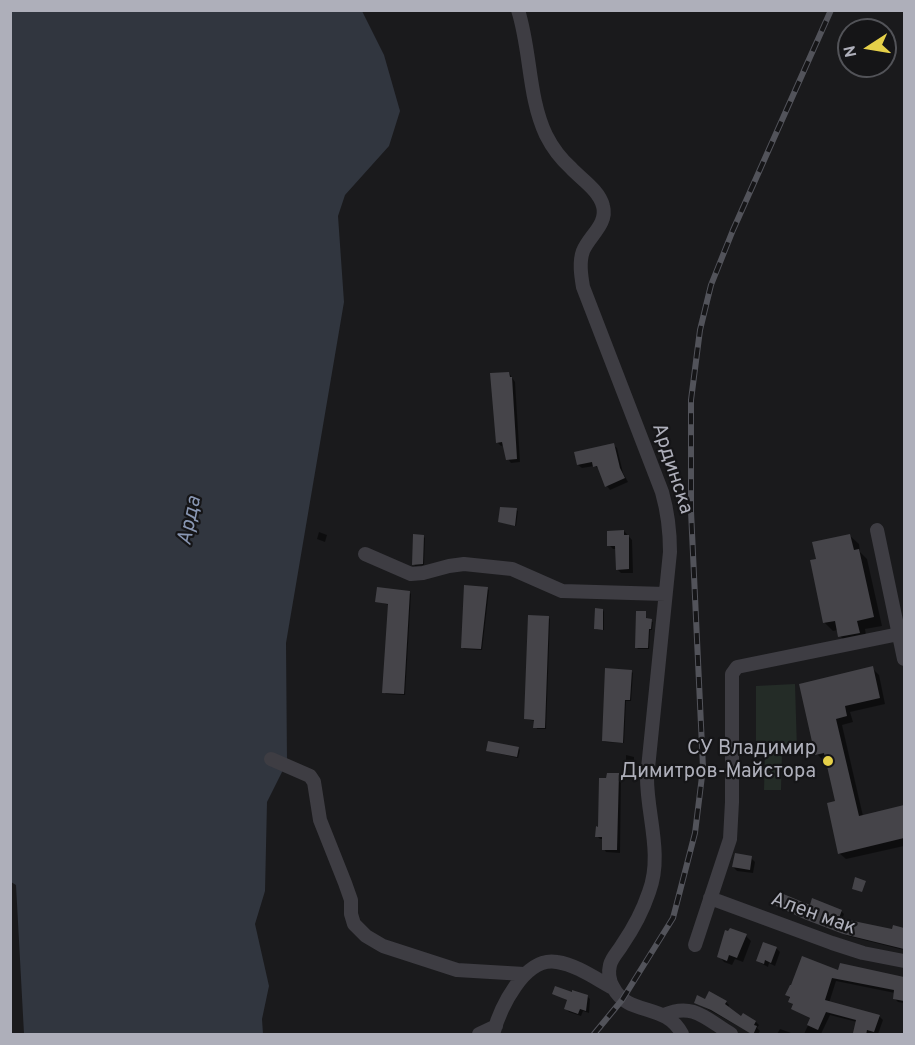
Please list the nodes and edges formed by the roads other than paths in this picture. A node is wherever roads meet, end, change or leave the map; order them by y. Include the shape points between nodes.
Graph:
1 (518, 10) edge
2 (877, 530) dead end
3 (365, 554) dead end
4 (665, 594) junction
5 (899, 634) junction
6 (904, 659) edge
7 (271, 759) dead end
8 (710, 898) junction
9 (695, 945) dead end
10 (904, 961) edge
11 (524, 974) junction
12 (613, 988) junction
13 (664, 1015) junction
14 (495, 1030) edge
15 (479, 1035) edge
16 (682, 1035) edge
17 (731, 1035) edge

1 - 4 street, Ардинска via 541,124 555,149 603,206 601,223 581,260 582,287 665,501 670,530
2 - 5 street
3 - 4 street via 411,574 464,564 512,569 562,591
4 - 12 street, Ардинска via 646,778 655,862 647,898 610,967
5 - 6 street
5 - 8 street via 737,667 732,674 730,839
7 - 11 street via 310,776 314,782 320,820 351,900 354,924 366,936 383,946 457,970
8 - 9 street
8 - 10 street, Ален мак via 863,954
11 - 12 street via 555,961
11 - 14 street
12 - 13 street via 622,1000
13 - 16 street
13 - 17 street via 691,1010
14 - 15 street

